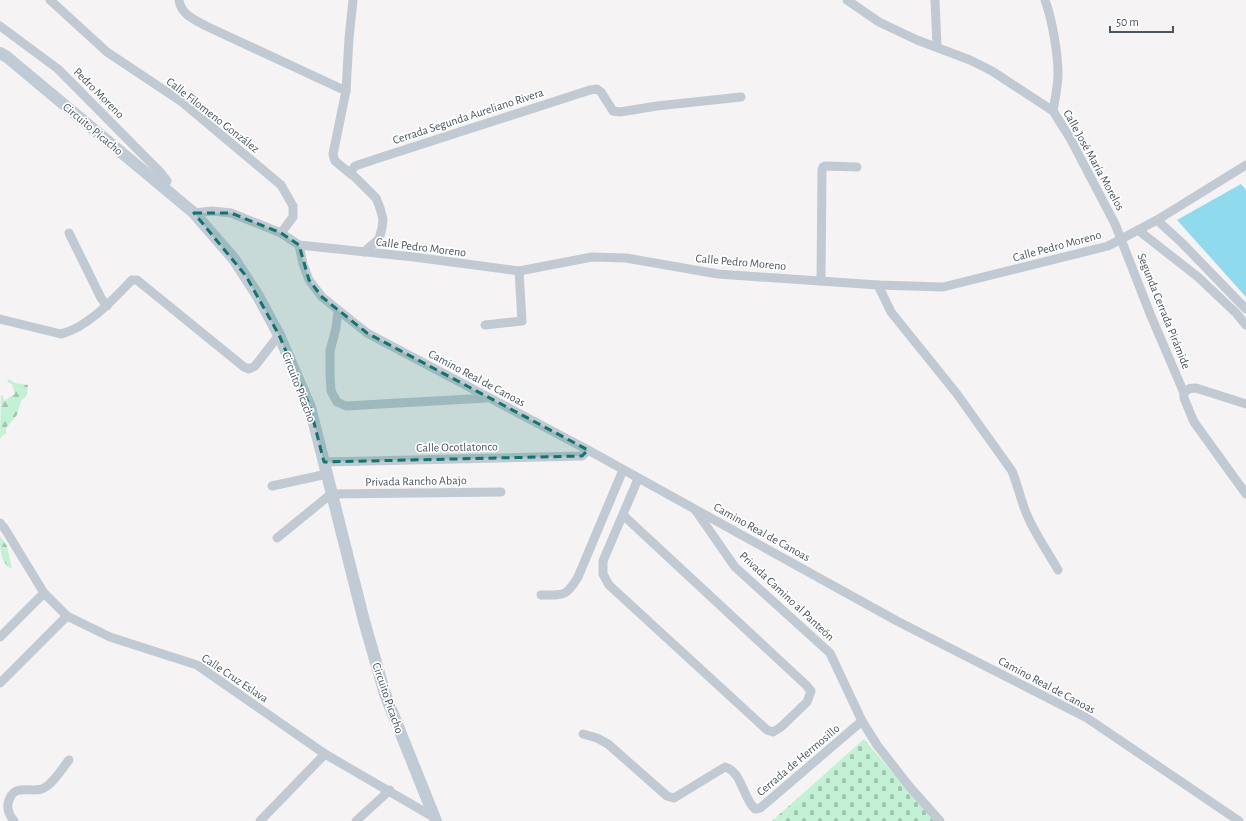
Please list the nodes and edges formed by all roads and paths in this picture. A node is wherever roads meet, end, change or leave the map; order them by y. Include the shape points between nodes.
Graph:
1 (50, 0) edge
2 (179, 0) edge
3 (354, 0) edge
4 (847, 0) edge
5 (935, 0) edge
6 (1045, 0) edge
7 (0, 26) edge
8 (937, 46) junction
9 (0, 53) edge
10 (346, 91) junction
11 (741, 97) dead end
12 (1053, 111) junction
13 (1246, 165) edge
14 (857, 167) dead end
15 (350, 173) junction
16 (163, 188) junction
17 (194, 213) junction
18 (1157, 220) junction
19 (1138, 230) junction
20 (69, 233) dead end
21 (281, 233) junction
22 (1122, 239) junction
23 (299, 244) junction
24 (364, 252) junction
25 (519, 271) junction
26 (820, 281) junction
27 (878, 285) junction
28 (107, 306) junction
29 (1246, 309) edge
30 (338, 311) junction
31 (0, 319) edge
32 (485, 325) dead end
33 (1246, 325) edge
34 (279, 335) junction
35 (1184, 392) junction
36 (487, 398) junction
37 (1246, 404) edge
38 (588, 450) junction
39 (324, 462) junction
40 (623, 470) junction
41 (327, 474) junction
42 (638, 479) junction
43 (272, 486) dead end
44 (501, 492) dead end
45 (331, 494) junction
46 (1246, 494) edge
47 (694, 508) junction
48 (623, 515) junction
49 (0, 523) edge
50 (277, 538) dead end
51 (1058, 570) dead end
52 (44, 593) junction
53 (541, 595) dead end
54 (67, 616) junction
55 (0, 637) edge
56 (0, 683) edge
57 (862, 721) junction
58 (583, 734) dead end
59 (325, 754) junction
60 (69, 760) dead end
61 (390, 790) junction
62 (436, 819) edge
63 (14, 821) edge
64 (260, 821) edge
65 (356, 821) edge
66 (940, 821) edge
67 (1239, 821) edge

1 - 21 street, Calle Filomeno González via 107,52 182,102 281,185 293,206 293,217
2 - 10 street via 186,14 206,26
3 - 10 street
4 - 8 street, Calle José María Morelos via 879,22 917,40
5 - 8 street
6 - 12 street via 1058,74
7 - 16 street, Pedro Moreno via 58,69 161,173 167,181
8 - 12 street, Calle José María Morelos via 992,71
9 - 16 main road, Circuito Picacho
10 - 15 street via 333,154 335,161
11 - 15 street, Cerrada Segunda Aureliano Rivera via 620,112 613,111 597,89 590,90 355,166
12 - 22 street, Calle José María Morelos via 1070,138
13 - 18 street, Calle Pedro Moreno
14 - 26 street via 823,166
15 - 24 street via 376,198 383,219 379,239
16 - 17 main road, Circuito Picacho
17 - 21 street, Calle Pedro Moreno via 231,213
17 - 34 main road, Circuito Picacho via 246,276
18 - 19 street, Calle Pedro Moreno
18 - 29 street
19 - 22 street, Calle Pedro Moreno
19 - 33 street via 1198,277
20 - 28 street
21 - 23 street, Calle Pedro Moreno
22 - 27 street, Calle Pedro Moreno via 1108,246 943,287
22 - 35 street, Segunda Cerrada Pirámide via 1151,316
23 - 24 street, Calle Pedro Moreno
23 - 30 street, Camino Real de Canoas via 303,264 310,280 322,297
24 - 25 street, Calle Pedro Moreno
25 - 26 street, Calle Pedro Moreno via 592,258 626,258 718,274
25 - 32 street via 522,321
26 - 27 street, Calle Pedro Moreno
27 - 51 street via 891,312 956,394 1012,471 1028,518
28 - 31 street via 71,332 61,334
28 - 34 street via 132,280 137,280 244,368 249,369 255,366
30 - 36 street, Camino Real de Canoas via 367,333
30 - 36 street via 329,357 331,391 337,402 346,406
34 - 39 main road, Circuito Picacho via 310,407
35 - 37 street via 1196,388
35 - 46 street, Segunda Cerrada Pirámide via 1194,422
36 - 38 street, Camino Real de Canoas
38 - 39 street, Calle Ocotlatonco via 582,456
38 - 40 street, Camino Real de Canoas
39 - 41 main road, Circuito Picacho
40 - 42 street, Camino Real de Canoas
40 - 53 street via 578,577 570,590 562,595
41 - 43 street
41 - 45 main road, Circuito Picacho
42 - 47 street, Camino Real de Canoas
42 - 48 street
44 - 45 street, Privada Rancho Abajo
45 - 50 street
45 - 62 main road, Circuito Picacho via 385,694
47 - 57 street, Privada Camino al Panteón via 735,567 830,653
47 - 67 street, Camino Real de Canoas via 897,621 1086,718
48 - 48 street via 811,691 807,702 781,728 773,732 767,730 609,585 603,574 603,561
49 - 52 street, Calle Cruz Eslava
52 - 54 street, Calle Cruz Eslava
52 - 55 street
54 - 56 street
54 - 59 street, Calle Cruz Eslava via 110,637 197,665
57 - 58 street, Cerrada de Hermosillo via 760,808 751,805 729,768 725,767 674,798 667,796 608,744
57 - 66 street, Privada Camino al Panteón via 877,745
59 - 61 street, Calle Cruz Eslava
59 - 64 street
60 - 63 street via 42,789 23,789 10,797 8,807
61 - 62 street, Calle Cruz Eslava
61 - 65 street

